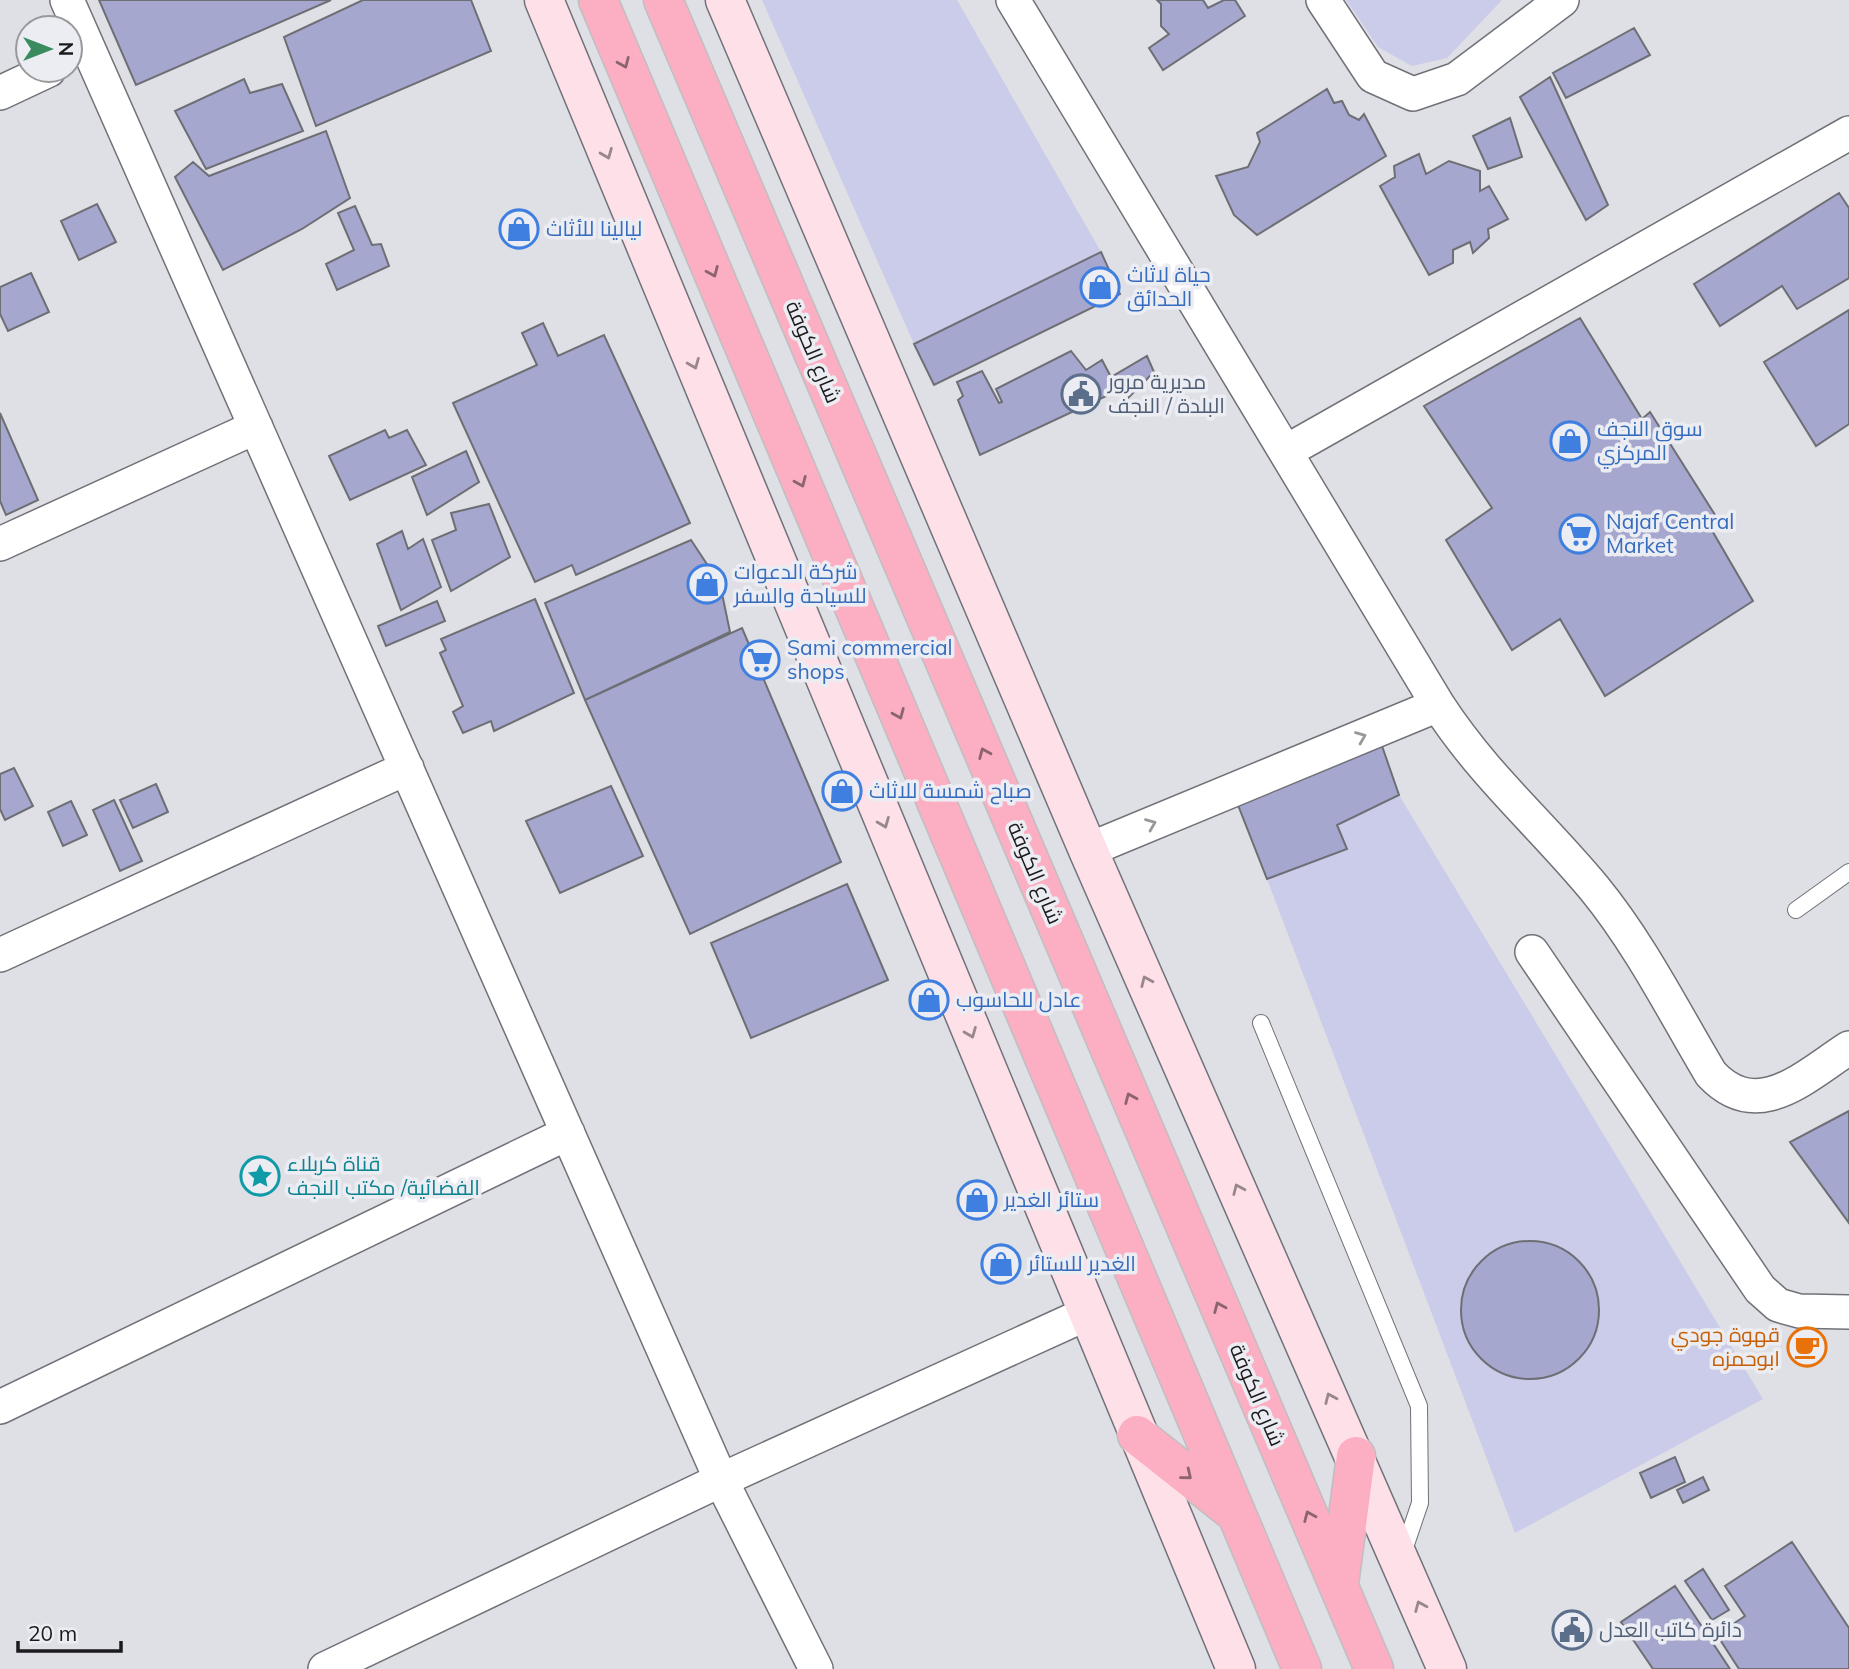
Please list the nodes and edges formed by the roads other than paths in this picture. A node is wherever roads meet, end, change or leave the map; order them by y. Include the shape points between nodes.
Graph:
1 (544, 0) edge
2 (597, 0) edge
3 (663, 0) edge
4 (725, 0) edge
5 (1013, 0) edge
6 (1323, 0) edge
7 (1562, 0) edge
8 (84, 63) edge
9 (19, 84) edge
10 (0, 93) edge
11 (1849, 133) edge
12 (256, 427) junction
13 (1287, 451) junction
14 (0, 544) edge
15 (1438, 705) junction
16 (407, 768) junction
17 (1088, 850) junction
18 (1849, 872) edge
19 (1796, 910) dead end
20 (1532, 952) dead end
21 (0, 955) edge
22 (1261, 1023) dead end
23 (1849, 1048) edge
24 (568, 1133) junction
25 (1849, 1312) edge
26 (1086, 1314) junction
27 (0, 1407) edge
28 (1137, 1435) junction
29 (1356, 1456) junction
30 (721, 1480) junction
31 (1237, 1515) junction
32 (1400, 1560) junction
33 (1338, 1587) junction
34 (325, 1669) edge
35 (816, 1669) edge
36 (1236, 1669) edge
37 (1302, 1669) edge
38 (1374, 1669) edge
39 (1447, 1669) edge

1 -> 26 main road
2 -> 31 highway
33 -> 3 highway, شارع الكوفة
4 - 17 main road
5 - 13 street
6 - 7 street via 1373,76 1413,93 1457,79
8 - 12 street
9 - 10 street
11 - 13 street
12 - 14 street
12 - 16 street
13 - 15 street
17 -> 15 street
15 - 23 street via 1488,774 1596,890 1722,1086 1754,1097 1770,1095
16 - 21 street
16 - 24 street
29 -> 17 main road
18 - 19 lane
20 - 25 street via 1760,1289 1778,1304 1799,1311
22 - 32 lane via 1419,1406 1420,1503
24 - 27 street
24 - 30 street
26 - 28 main road
26 - 30 street
28 -> 31 highway
28 - 36 main road
29 - 32 main road
29 - 33 highway
30 - 34 street
30 - 35 street
31 - 37 highway
39 -> 32 main road
33 - 38 highway, شارع الكوفة

